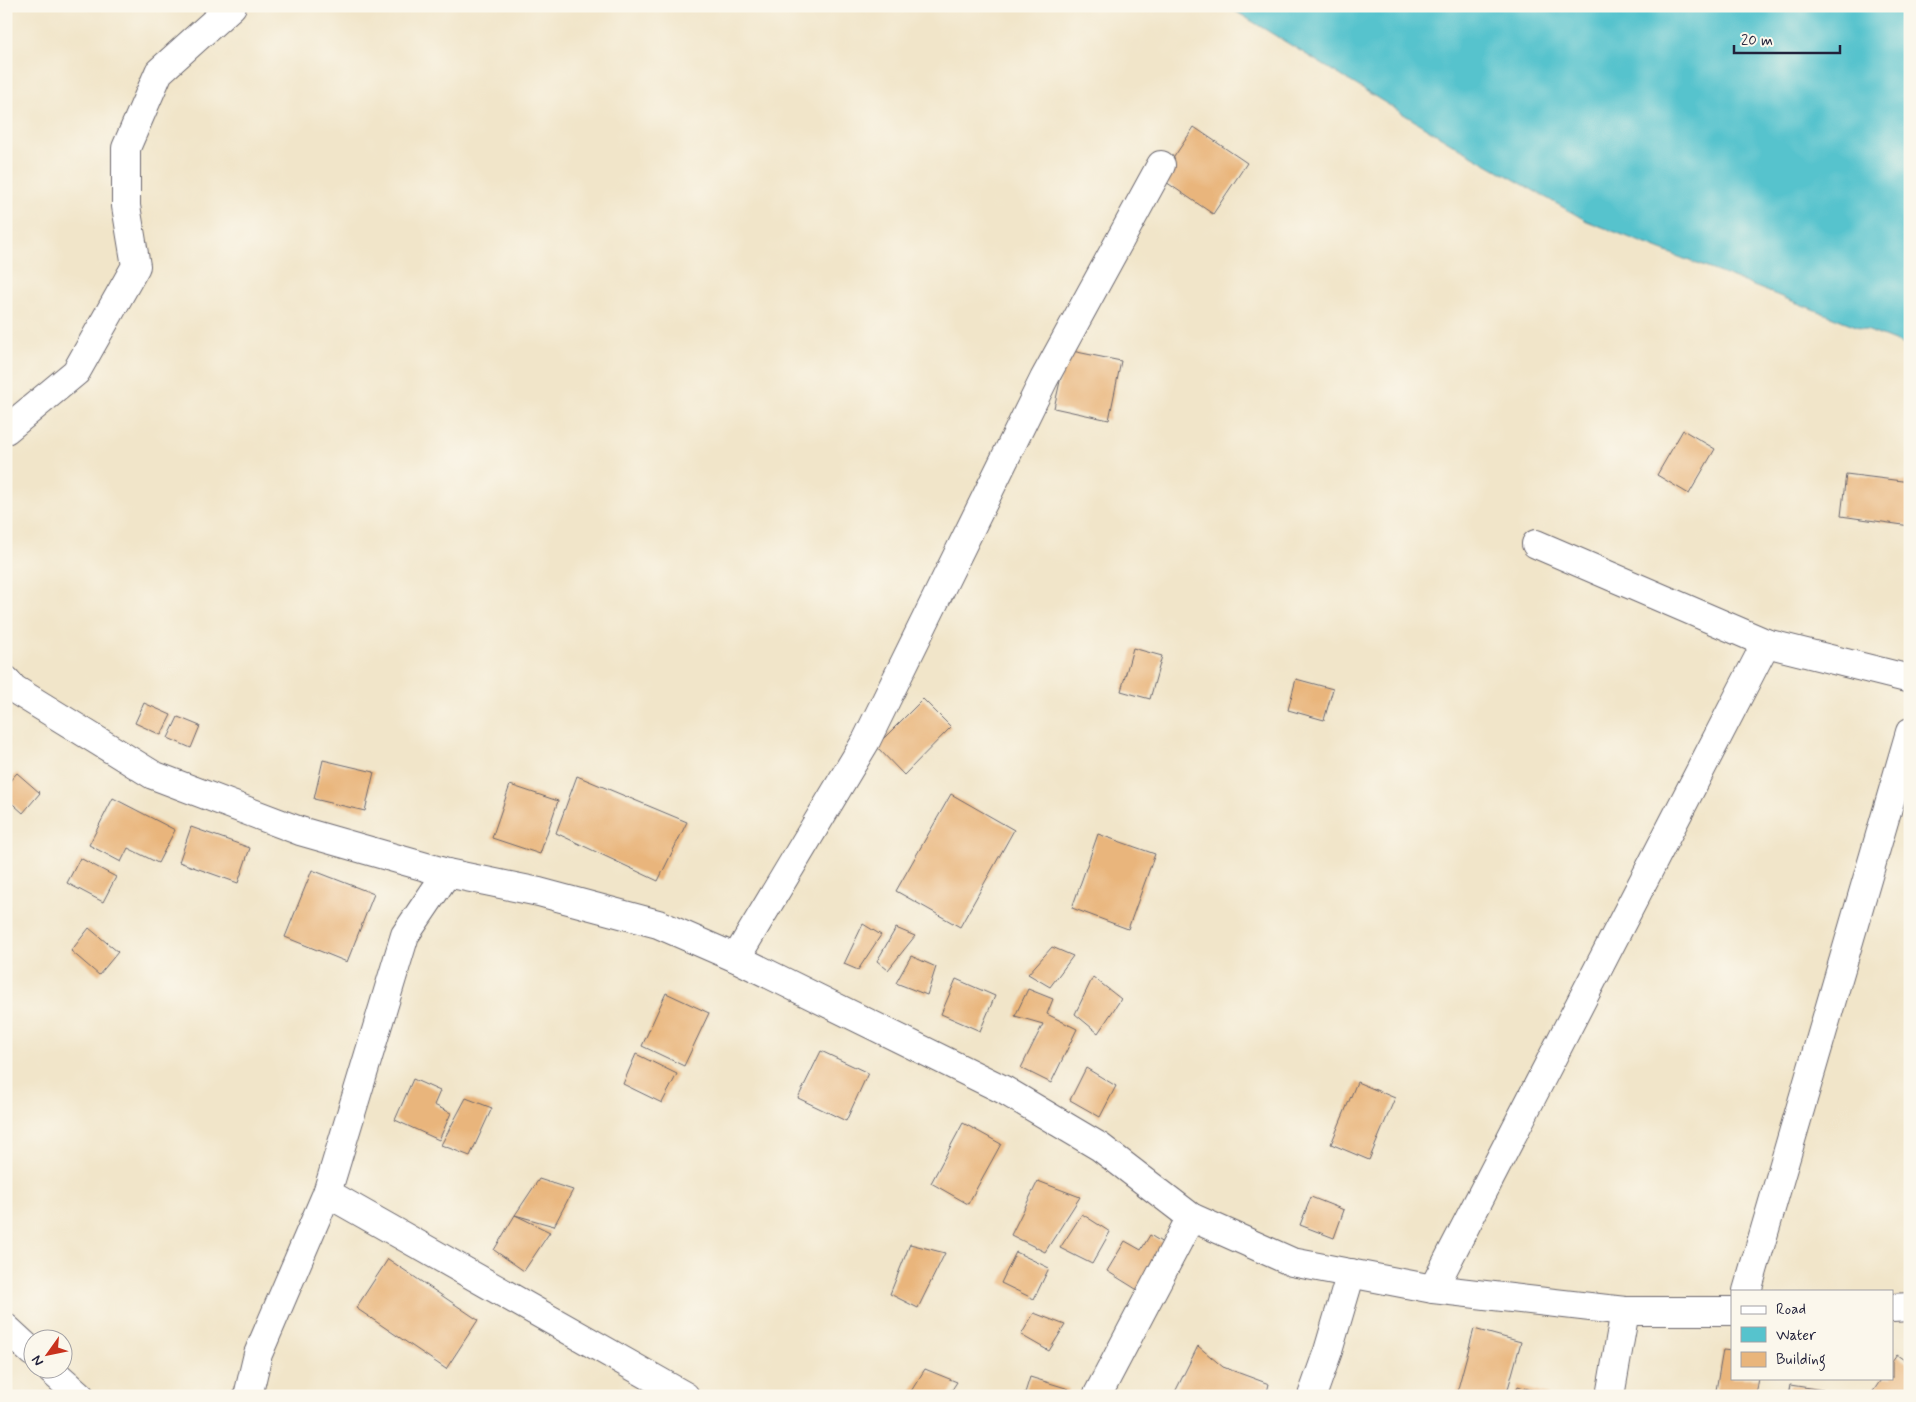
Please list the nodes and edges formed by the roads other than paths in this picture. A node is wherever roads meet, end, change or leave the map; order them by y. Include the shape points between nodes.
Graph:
1 (232, 6) edge
2 (1161, 165) dead end
3 (6, 430) edge
4 (1536, 544) dead end
5 (1766, 643) junction
6 (1910, 679) edge
7 (6, 680) edge
8 (1910, 732) edge
9 (447, 873) junction
10 (736, 958) junction
11 (328, 1193) junction
12 (1191, 1217) junction
13 (1350, 1273) junction
14 (1433, 1289) junction
15 (1747, 1290) edge
16 (1910, 1307) edge
17 (1894, 1308) edge
18 (1625, 1311) junction
19 (1731, 1311) edge
20 (6, 1328) edge
21 (22, 1343) edge
22 (62, 1380) edge
23 (80, 1396) edge
24 (248, 1396) edge
25 (685, 1396) edge
26 (1097, 1396) edge
27 (1312, 1396) edge
28 (1610, 1396) edge

1 - 3 street via 159,72 126,148 126,206 136,266 76,372
2 - 10 street via 1044,379 866,741
4 - 5 street
5 - 6 street
5 - 14 street
7 - 9 street via 14,689 153,775 300,831
8 - 15 street
9 - 10 street via 540,892 658,924
9 - 11 street via 405,935
10 - 12 street via 1004,1090 1100,1147
11 - 24 street via 258,1354
11 - 25 street
12 - 13 street via 1292,1262
12 - 26 street
13 - 14 street
13 - 27 street
14 - 18 street
16 - 17 street
18 - 19 street
18 - 28 street
20 - 21 street
22 - 23 street

